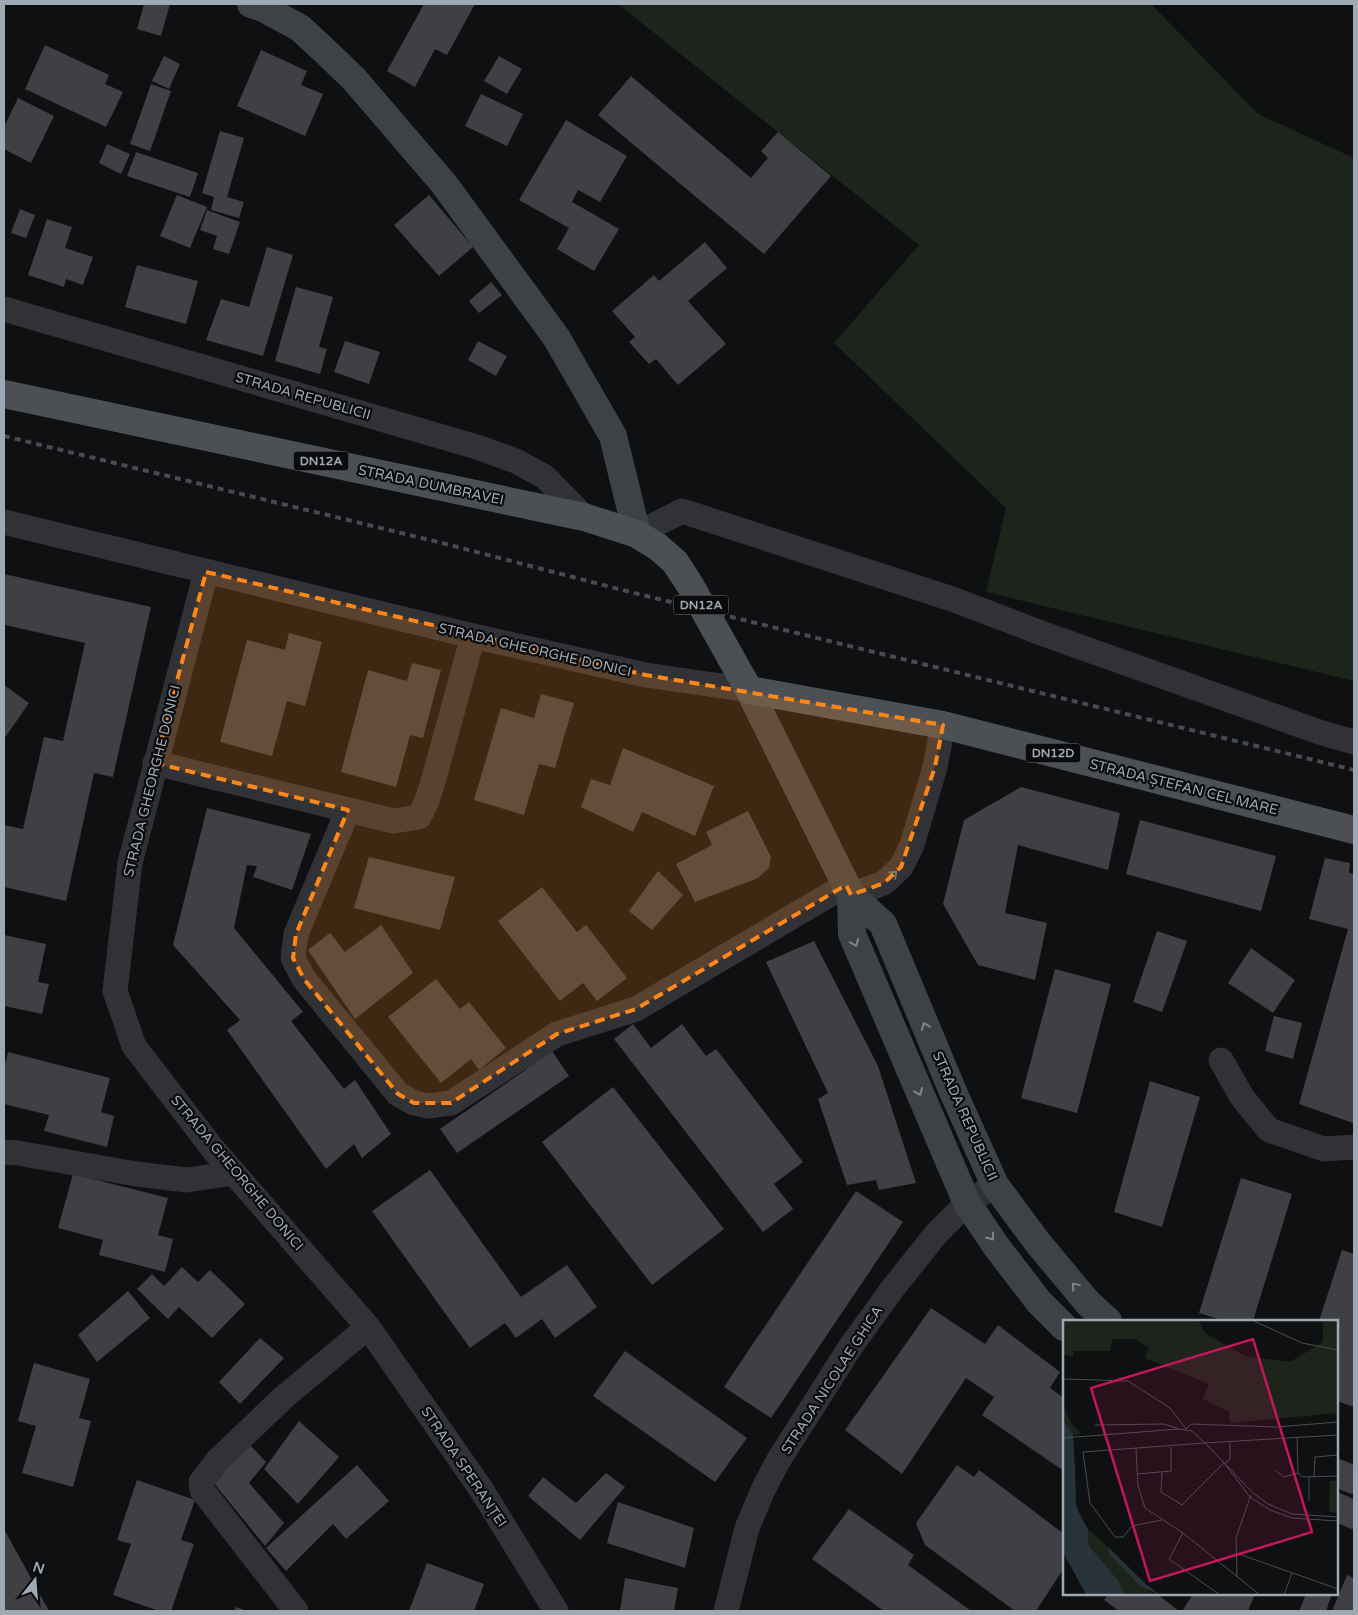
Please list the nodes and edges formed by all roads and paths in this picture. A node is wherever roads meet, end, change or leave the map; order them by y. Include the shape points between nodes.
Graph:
1 (251, 4) edge
2 (4, 309) edge
3 (4, 394) edge
4 (584, 518) junction
5 (4, 522) edge
6 (638, 534) junction
7 (206, 572) junction
8 (473, 636) junction
9 (749, 690) junction
10 (943, 726) junction
11 (1354, 742) edge
12 (155, 763) junction
13 (348, 810) junction
14 (1354, 830) edge
15 (848, 890) junction
16 (1221, 1060) dead end
17 (1354, 1147) edge
18 (4, 1152) edge
19 (234, 1173) junction
20 (995, 1185) junction
21 (967, 1203) junction
22 (1107, 1320) edge
23 (1063, 1326) edge
24 (368, 1327) junction
25 (1338, 1473) edge
26 (1354, 1480) edge
27 (1338, 1507) edge
28 (1354, 1515) edge
29 (732, 1608) edge
30 (296, 1611) edge
31 (556, 1611) edge

1 - 6 street via 300,28 328,54 354,79 444,184 556,338 613,436
2 - 4 street, STRADA REPUBLICII via 477,447 545,477
3 - 4 main road, STRADA DUMBRAVEI / DN12A
4 - 6 main road, STRADA DUMBRAVEI / DN12A
5 - 7 street, STRADA GHEORGHE DONICI
6 - 9 main road, STRADA DUMBRAVEI / DN12A via 675,562
6 - 11 street via 682,511 952,599 1068,643
7 - 8 street, STRADA GHEORGHE DONICI
7 - 12 street, STRADA GHEORGHE DONICI
8 - 9 street, STRADA GHEORGHE DONICI via 646,675
8 - 13 street via 433,782 419,817 394,821
9 - 10 main road, STRADA ȘTEFAN CEL MARE / DN12D
9 - 15 street, STRADA REPUBLICII / DN12A
10 - 14 main road, STRADA ȘTEFAN CEL MARE / DN12D
15 -> 10 street via 884,883 901,867 912,845 935,768
12 - 13 street
12 - 19 street, STRADA GHEORGHE DONICI via 130,862 115,990 134,1046
13 - 15 street via 296,934 293,958 304,979 398,1094 428,1106 451,1103 557,1034 636,1009
20 -> 15 street, STRADA REPUBLICII / DN12A via 883,924
15 -> 21 street, STRADA REPUBLICII / DN12A via 852,934
16 - 17 street via 1242,1097 1269,1130 1324,1149
18 - 19 street via 187,1180
19 - 24 street, STRADA GHEORGHE DONICI
20 - 21 street, STRADA NICOLAE GHICA
22 -> 20 street, STRADA REPUBLICII / DN12A via 1088,1303
21 -> 23 street, STRADA REPUBLICII / DN12A via 1039,1302
21 - 29 street, STRADA NICOLAE GHICA via 936,1234 893,1288 851,1346 778,1461 747,1528
24 - 30 street via 284,1397 218,1460 200,1482 202,1490
24 - 31 street, STRADA SPERANȚEI via 481,1489
25 - 26 street
27 - 28 street

